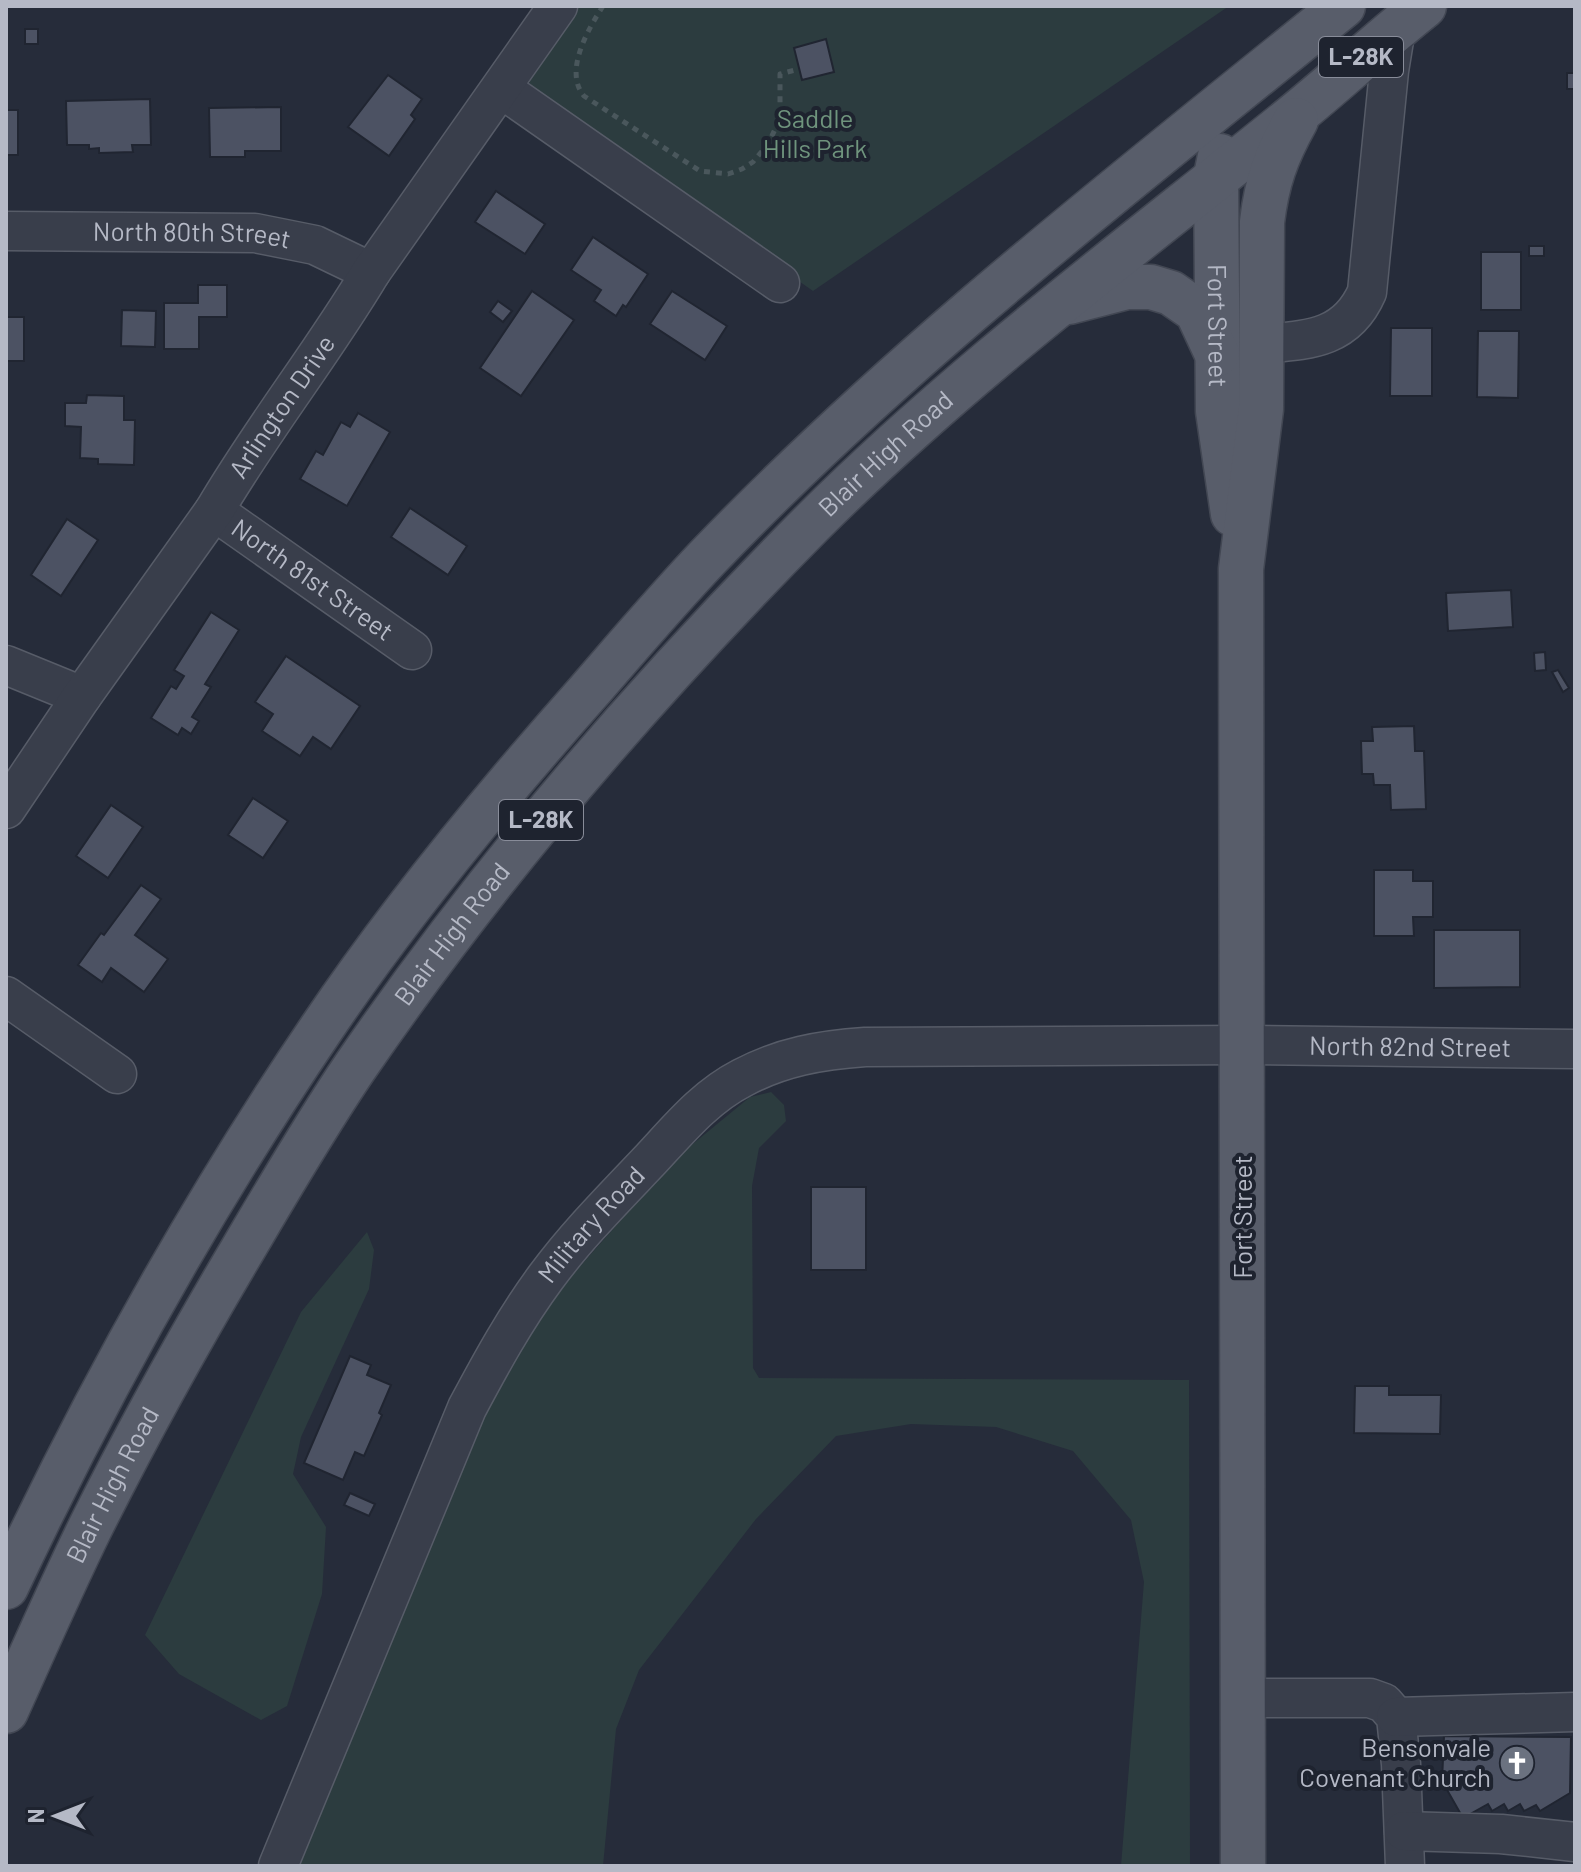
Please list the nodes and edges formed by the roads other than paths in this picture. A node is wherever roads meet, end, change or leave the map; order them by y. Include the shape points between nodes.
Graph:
1 (558, 6) edge
2 (1343, 6) edge
3 (1410, 17) edge
4 (1244, 86) junction
5 (502, 89) junction
6 (1301, 111) junction
7 (1216, 176) junction
8 (6, 231) edge
9 (371, 272) junction
10 (780, 283) dead end
11 (1056, 307) junction
12 (1262, 344) junction
13 (1218, 356) junction
14 (214, 511) junction
15 (1241, 569) junction
16 (412, 650) dead end
17 (6, 665) edge
18 (82, 696) junction
19 (6, 809) edge
20 (6, 996) edge
21 (1243, 1045) junction
22 (1575, 1049) edge
23 (117, 1074) dead end
24 (6, 1587) edge
25 (1243, 1698) junction
26 (6, 1711) edge
27 (1575, 1712) edge
28 (1396, 1717) junction
29 (1575, 1842) edge
30 (1405, 1848) edge
31 (278, 1866) edge
32 (1243, 1866) edge

1 - 5 street, Arlington Drive
2 - 4 main road, L-28K
3 - 6 main road, L-28K
3 - 12 street via 1389,71 1367,292 1360,308 1325,335
4 - 7 main road, Fort Street via 1223,140
4 - 24 main road, Blair High Road / L-28K via 966,315 817,450 706,558 534,753 323,1026 216,1191 69,1455
5 - 9 street, Arlington Drive
5 - 10 street
6 - 7 main road, Blair High Road / L-28K
6 - 12 main road, Fort Street via 1266,186
7 - 11 main road, Blair High Road / L-28K
7 - 13 main road, Fort Street
8 - 9 street, North 80th Street via 255,233 315,245
9 - 14 street, Arlington Drive
11 - 13 main road via 1127,287 1171,293 1197,311
11 - 26 main road, Blair High Road / L-28K via 894,447 752,586 543,818 415,983 302,1149 175,1365 89,1530
12 - 15 main road, Fort Street via 1261,409
13 - 15 main road, Fort Street via 1218,411
14 - 16 street, North 81st Street
14 - 18 street, Arlington Drive
15 - 21 main road, Fort Street
17 - 18 street
18 - 19 street, Arlington Drive
20 - 23 street
21 - 22 street, North 82nd Street
21 - 25 main road, Fort Street
21 - 31 street, Military Road via 831,1049 761,1068 697,1111 585,1230 504,1338 467,1408
25 - 28 street via 1370,1698 1384,1703
25 - 32 main road, Fort Street
27 - 28 street
28 - 30 street
29 - 30 street via 1501,1834

